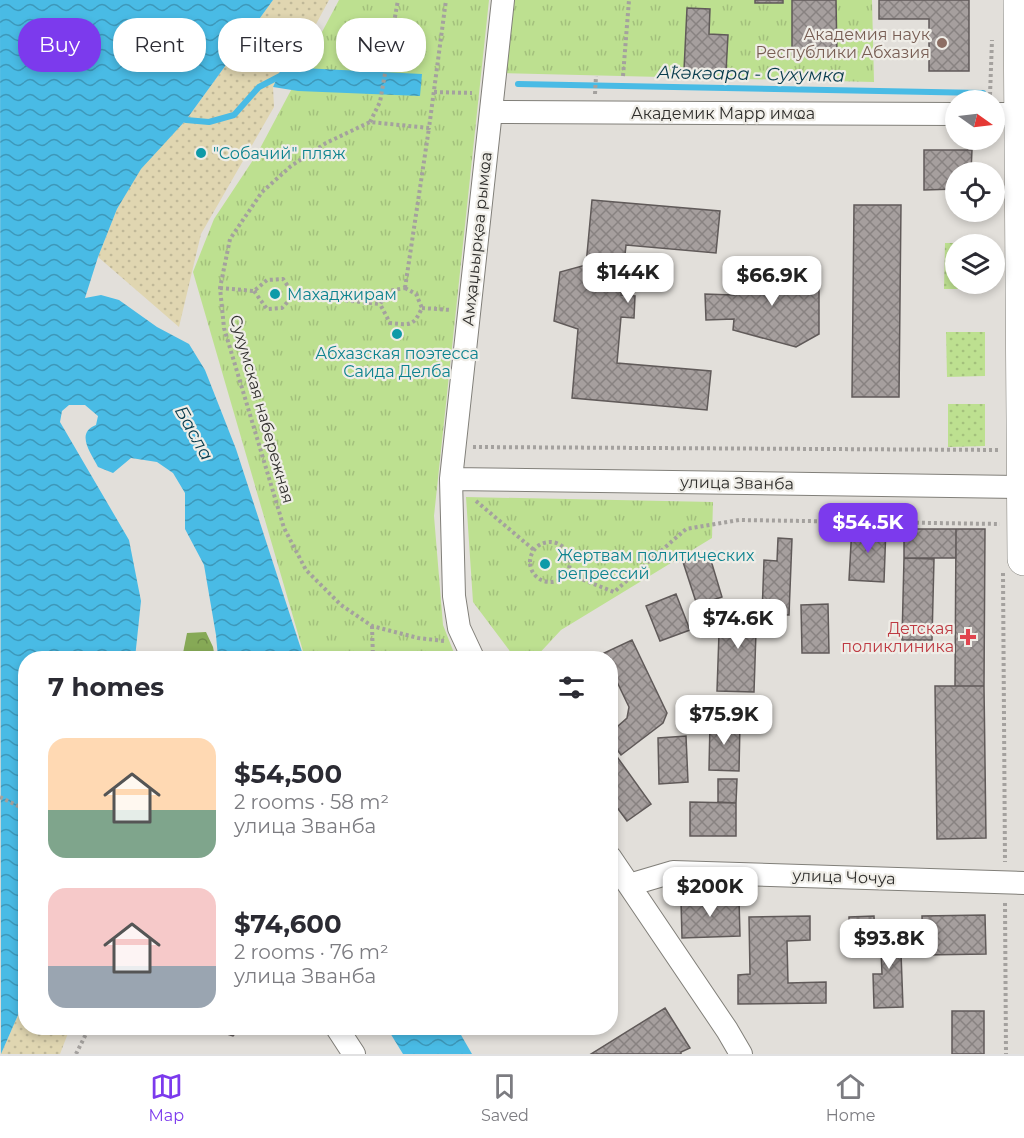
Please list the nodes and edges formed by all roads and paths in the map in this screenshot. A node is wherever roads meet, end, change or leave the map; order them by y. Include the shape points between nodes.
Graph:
1 (398, 0) edge
2 (446, 0) edge
3 (502, 0) edge
4 (629, 0) edge
5 (1020, 0) edge
6 (992, 35) dead end
7 (623, 76) dead end
8 (596, 77) dead end
9 (990, 90) edge
10 (434, 92) junction
11 (595, 100) dead end
12 (492, 103) junction
13 (945, 114) edge
14 (1013, 114) edge
15 (370, 122) junction
16 (429, 128) junction
17 (220, 288) junction
18 (405, 288) junction
19 (254, 291) junction
20 (294, 296) junction
21 (380, 304) junction
22 (422, 308) junction
23 (469, 312) junction
24 (455, 447) junction
25 (451, 479) junction
26 (1017, 487) edge
27 (534, 550) junction
28 (1014, 565) edge
29 (566, 573) junction
30 (372, 626) junction
31 (373, 651) edge
32 (469, 651) edge
33 (0, 796) edge
34 (18, 806) edge
35 (618, 868) edge
36 (1014, 883) edge
37 (630, 885) junction
38 (86, 1035) edge
39 (342, 1035) edge
40 (76, 1054) edge
41 (354, 1054) edge
42 (741, 1054) edge
43 (1006, 1054) edge

1 - 15 path via 380,102
2 - 10 path
3 - 12 street, Амҳаџьырқәа рымҩа
4 - 7 path
5 - 14 highway
6 - 9 path
8 - 11 path
10 - 12 path
10 - 16 path
12 - 13 street, Академик Марр имҩа
12 - 23 street, Амҳаџьырқәа рымҩа
14 - 26 highway
15 - 16 path
15 - 17 path, Сухумская набережная via 326,143 291,166 262,192 231,239
16 - 18 path
17 - 19 path
17 - 30 path, Сухумская набережная via 224,328 284,528 306,570 341,605
18 - 21 path via 388,291
18 - 22 path via 416,294
19 - 20 path via 267,280 283,279
19 - 20 path via 267,309 282,308
20 - 21 path
21 - 22 path via 390,323 408,325 416,321
22 - 23 path
23 - 24 street, Амҳаџьырқәа рымҩа
24 - 25 street, Амҳаџьырқәа рымҩа
24 - 26 path via 1003,450
25 - 26 street, улица Званба
25 - 27 path
25 - 32 street, Амҳаџьырқәа рымҩа via 454,596 459,628
26 - 28 highway
26 - 29 path via 1003,524 739,520 686,529 614,592
27 - 29 path via 552,542 564,548 569,560
27 - 29 path via 530,562 538,578 556,581
28 - 36 path
30 - 31 path
30 - 32 path, Сухумская набережная
33 - 34 path
35 - 37 street
36 - 37 street, улица Чочуа via 673,872
36 - 43 path
37 - 42 street
38 - 40 path
39 - 41 street

